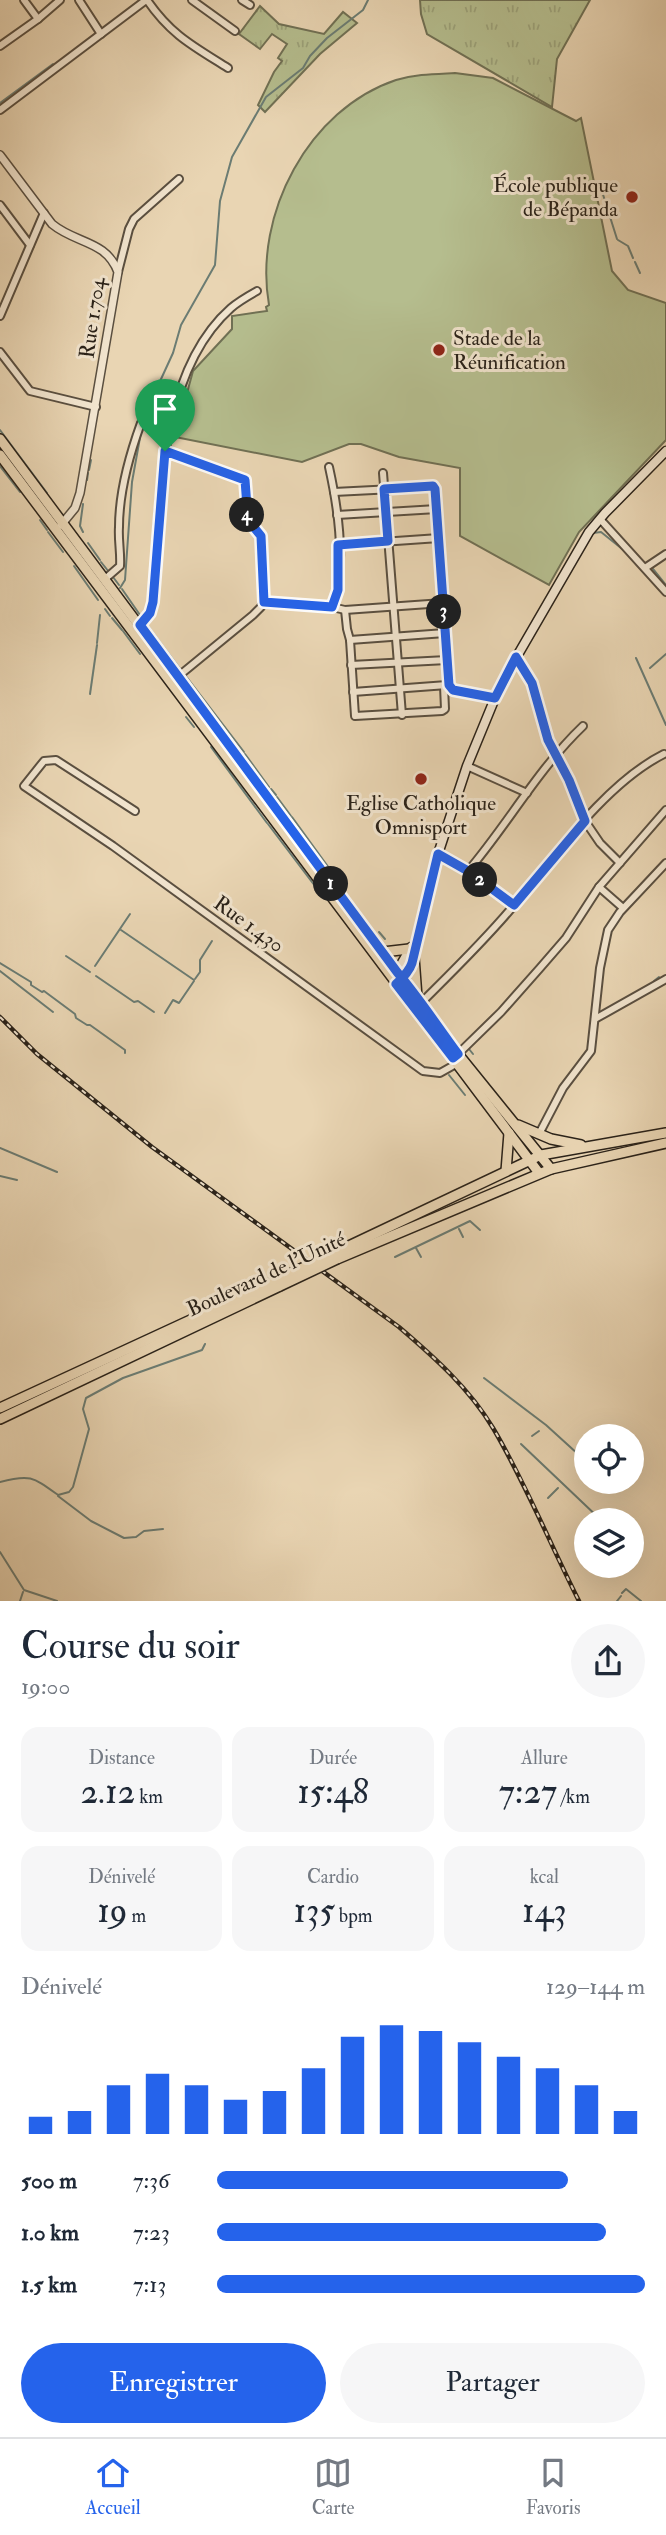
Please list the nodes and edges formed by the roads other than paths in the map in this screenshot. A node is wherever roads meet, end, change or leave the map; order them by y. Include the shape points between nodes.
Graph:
1 (24, 0) edge
2 (60, 0) edge
3 (79, 0) edge
4 (147, 0) edge
5 (192, 0) edge
6 (242, 0) edge
7 (250, 5) dead end
8 (38, 19) junction
9 (235, 31) dead end
10 (101, 34) junction
11 (0, 46) edge
12 (228, 68) dead end
13 (0, 110) edge
14 (0, 155) edge
15 (179, 179) dead end
16 (0, 205) edge
17 (44, 213) junction
18 (30, 245) junction
19 (118, 272) junction
20 (257, 290) dead end
21 (0, 316) edge
22 (0, 352) edge
23 (96, 407) junction
24 (141, 424) dead end
25 (0, 439) edge
26 (165, 451) junction
27 (666, 452) edge
28 (0, 456) edge
29 (329, 467) dead end
30 (383, 473) dead end
31 (384, 489) junction
32 (334, 492) junction
33 (437, 509) junction
34 (386, 513) junction
35 (337, 515) junction
36 (600, 519) junction
37 (63, 523) junction
38 (55, 530) junction
39 (439, 538) junction
40 (388, 541) junction
41 (338, 545) junction
42 (666, 554) edge
43 (645, 568) junction
44 (105, 579) junction
45 (666, 592) edge
46 (264, 602) junction
47 (443, 603) junction
48 (332, 607) junction
49 (393, 607) junction
50 (345, 611) junction
51 (136, 628) junction
52 (446, 633) junction
53 (396, 637) junction
54 (351, 640) junction
55 (516, 657) junction
56 (447, 660) junction
57 (398, 663) junction
58 (351, 665) junction
59 (175, 680) junction
60 (447, 685) junction
61 (400, 690) junction
62 (353, 692) junction
63 (495, 698) junction
64 (402, 715) junction
65 (583, 726) dead end
66 (556, 753) junction
67 (664, 754) dead end
68 (467, 766) junction
69 (527, 793) junction
70 (666, 810) edge
71 (135, 811) dead end
72 (585, 821) junction
73 (438, 854) junction
74 (620, 863) junction
75 (666, 863) edge
76 (468, 871) junction
77 (599, 887) junction
78 (514, 905) junction
79 (623, 908) junction
80 (383, 952) junction
81 (412, 953) junction
82 (397, 978) junction
83 (666, 979) edge
84 (419, 1001) junction
85 (595, 1019) junction
86 (456, 1059) junction
87 (513, 1123) junction
88 (509, 1133) junction
89 (539, 1134) junction
90 (665, 1138) edge
91 (592, 1146) junction
92 (541, 1155) junction
93 (530, 1159) junction
94 (551, 1168) junction
95 (506, 1171) junction
96 (539, 1173) junction
97 (336, 1256) junction
98 (277, 1283) junction
99 (0, 1408) edge
100 (0, 1419) edge

1 - 8 street
2 - 8 street
3 - 10 street
4 - 10 street
4 - 12 street via 180,38
5 - 9 street
6 - 7 street
8 - 11 street
10 - 13 street
14 - 17 street, Rue 1.704
15 - 19 street via 134,219
16 - 18 street
17 - 18 street
17 - 19 street, Rue 1.704 via 61,232 102,249
18 - 21 street
19 - 23 street, Rue 1.704
20 - 26 street via 230,309 191,363
22 - 23 street via 35,394
23 - 37 street, Rue 1.704 via 78,501
24 - 44 street via 122,489 120,566
25 - 37 main road
26 - 46 street via 245,480 248,520 261,536
26 - 51 street via 153,602 150,613
27 - 36 main road
28 - 38 main road
29 - 32 street
30 - 31 street
31 - 32 street
31 - 33 street via 433,486
31 - 34 street
32 - 35 street
33 - 34 street
33 - 39 street
34 - 35 street
34 - 40 street
35 - 41 street
36 - 43 street
36 - 55 main road
37 - 38 street, Rue 1.704
37 - 44 main road
38 - 51 main road
39 - 40 street
39 - 47 street
40 - 41 street
40 - 49 street
41 - 48 street via 338,590
42 - 43 street
43 - 45 street
44 - 51 main road
46 - 48 street
46 - 59 street
47 - 49 street
47 - 52 street
48 - 50 street
49 - 50 street
49 - 53 street
50 - 54 street
51 - 59 main road
52 - 53 street
52 - 56 street
53 - 54 street
53 - 57 street
54 - 58 street
55 - 63 main road
55 - 66 street via 532,683
56 - 57 street
56 - 60 street
57 - 58 street
57 - 61 street
58 - 62 street
59 - 80 main road
59 - 82 main road
60 - 61 street
60 - 63 street
60 - 64 street via 444,710
61 - 62 street
61 - 64 street
62 - 64 street via 355,716
63 - 68 main road
65 - 66 street
66 - 69 street
66 - 72 street
67 - 72 street via 635,772
68 - 69 street
68 - 73 main road
69 - 76 street
70 - 74 street
71 - 86 street, Rue 1.430 via 56,760 44,761 24,786 423,1071 440,1073
72 - 74 street
72 - 78 street
73 - 76 street
73 - 81 main road
74 - 77 street
75 - 79 street
76 - 78 street
77 - 79 street
77 - 86 street via 566,938
78 - 84 street via 466,960
79 - 85 street via 606,937
80 - 81 main road
80 - 82 main road
81 - 82 main road via 410,968
81 - 84 main road
82 - 84 main road
82 - 86 main road
83 - 85 street
84 - 86 main road
85 - 89 street via 589,1056 563,1088
86 - 87 main road
86 - 88 main road
87 - 89 main road
87 - 92 main road
88 - 93 main road
88 - 95 main road
89 - 91 main road
90 - 91 main road, Boulevard de l'Unité
90 - 94 main road, Boulevard de l'Unité
91 - 92 main road, Boulevard de l'Unité
92 - 93 main road, Boulevard de l'Unité
92 - 94 main road
93 - 95 main road, Boulevard de l'Unité
93 - 96 main road
94 - 96 main road, Boulevard de l'Unité
95 - 97 main road, Boulevard de l'Unité
96 - 97 main road, Boulevard de l'Unité
97 - 98 main road, Boulevard de l'Unité, bridge
98 - 99 main road, Boulevard de l'Unité
98 - 100 main road, Boulevard de l'Unité

